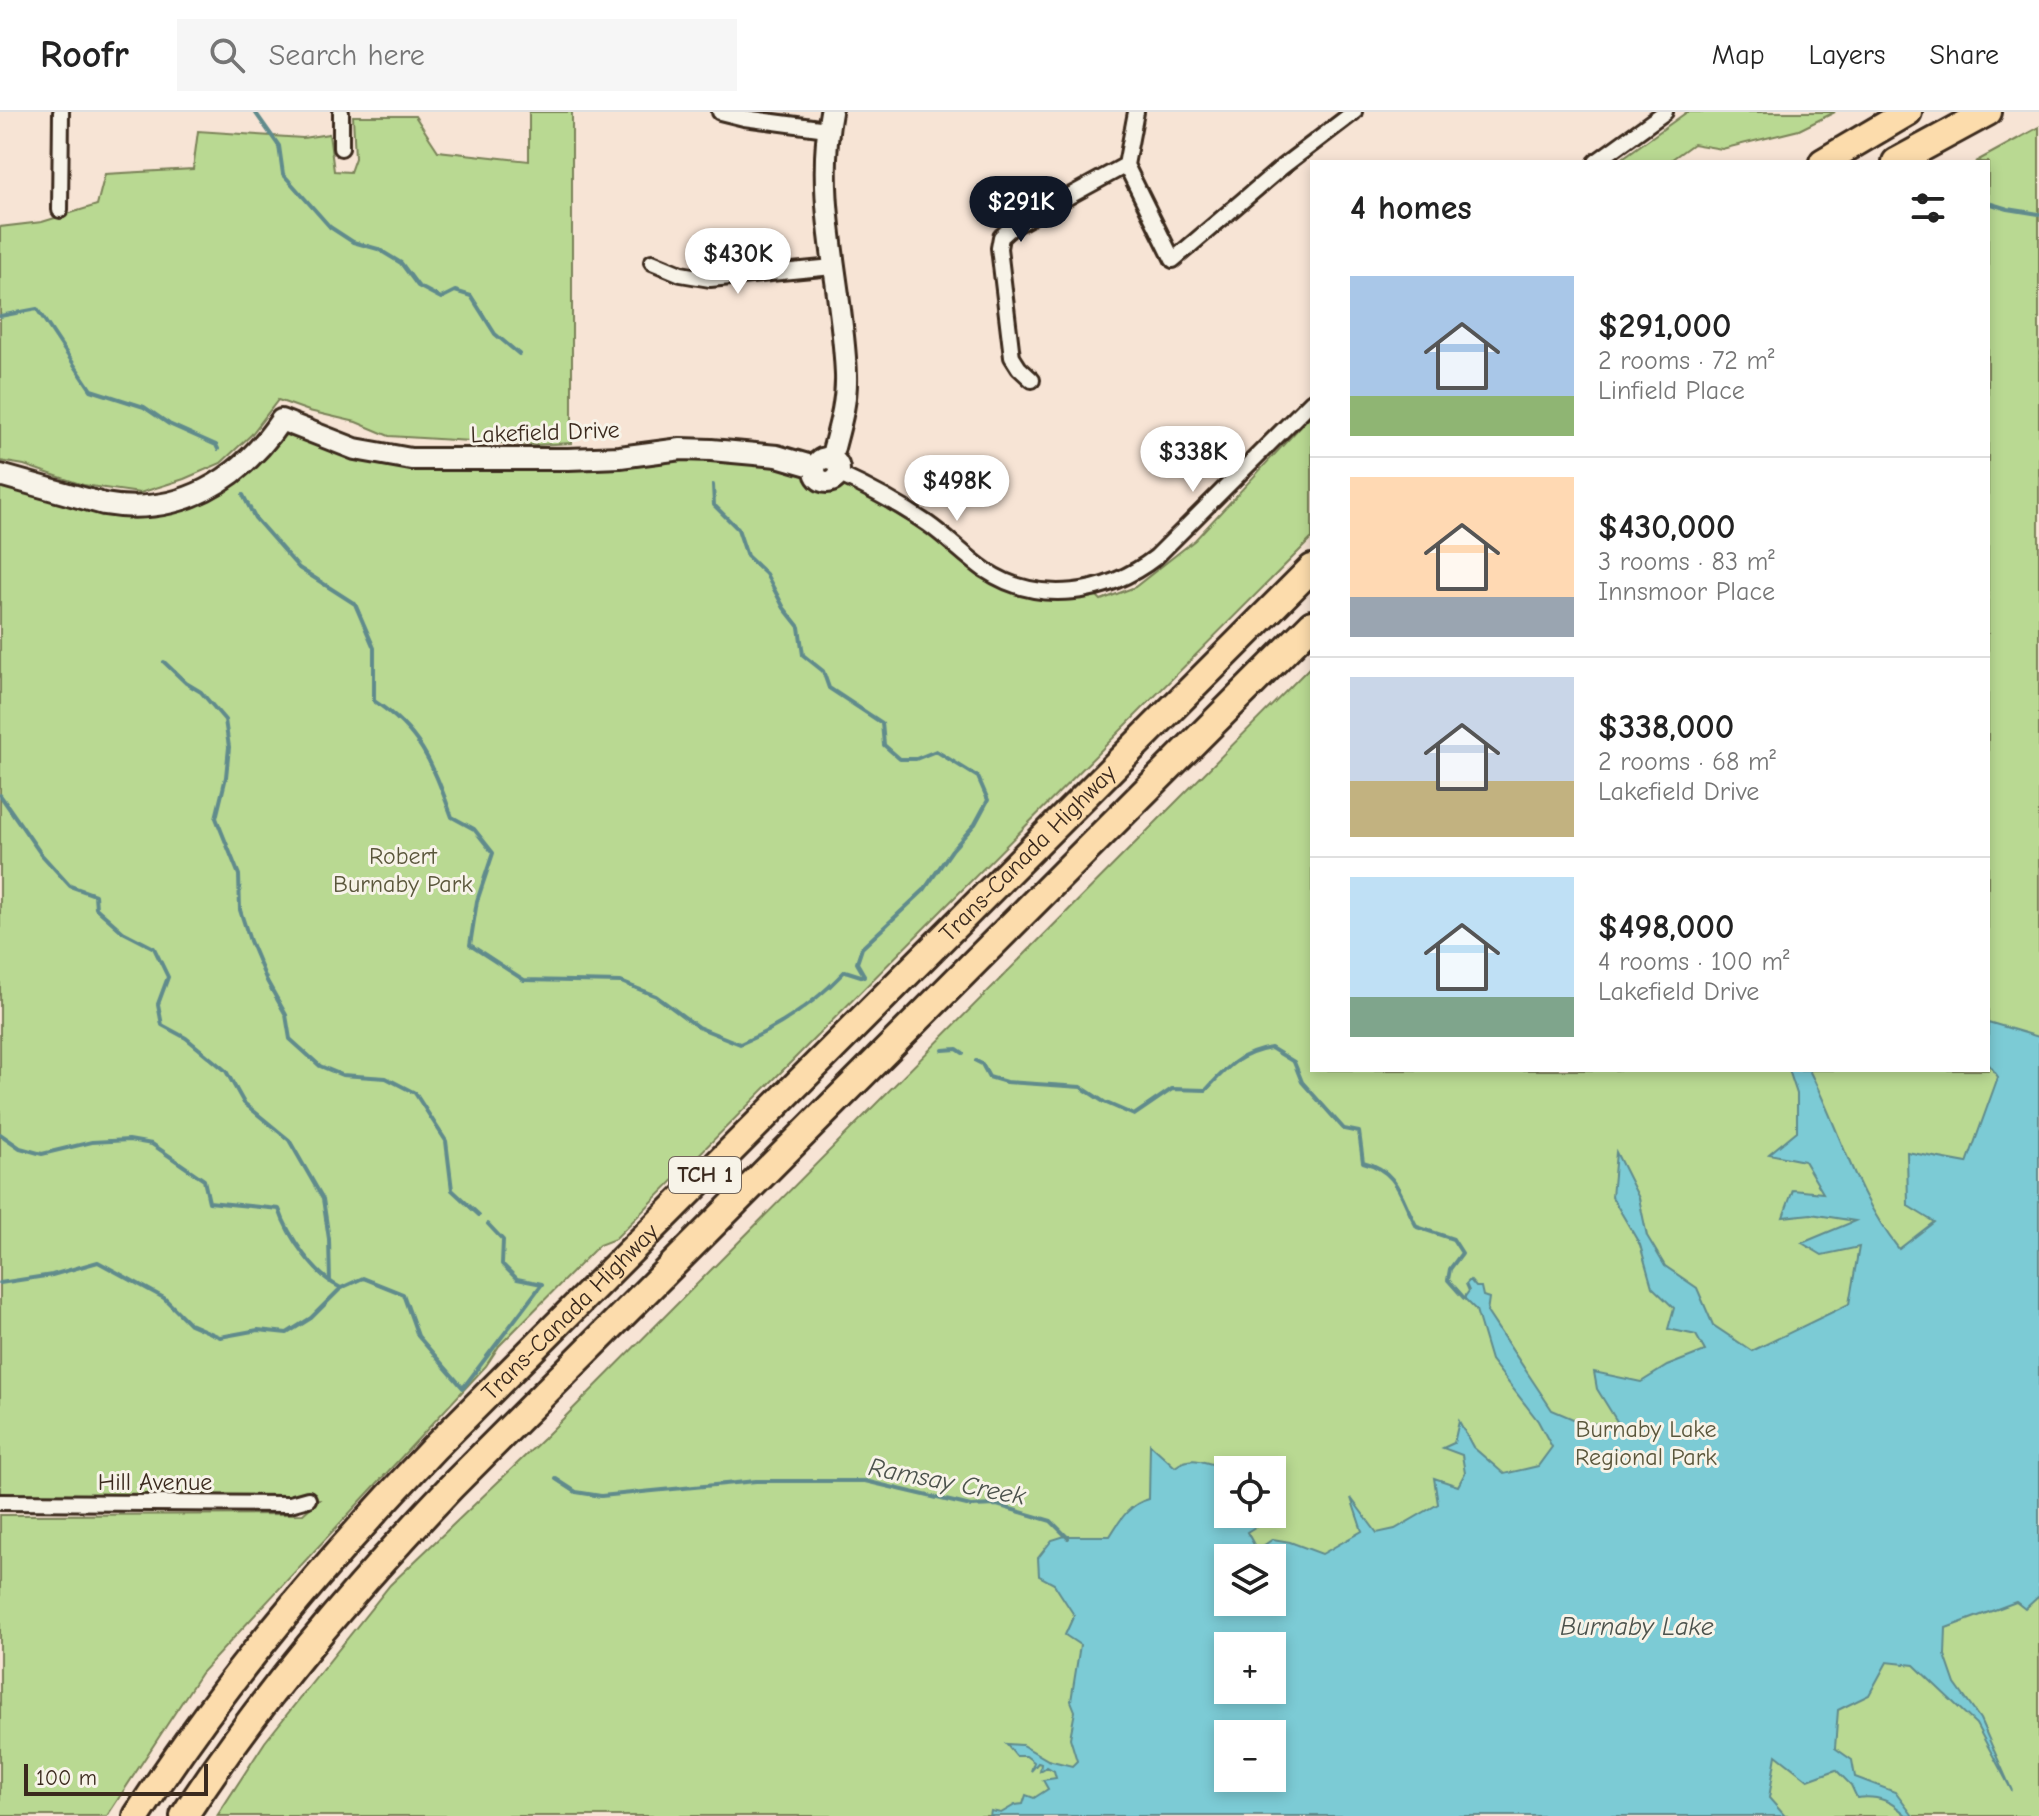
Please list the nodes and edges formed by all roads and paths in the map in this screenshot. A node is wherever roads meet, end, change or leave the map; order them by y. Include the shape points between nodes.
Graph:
1 (61, 112) edge
2 (341, 112) edge
3 (720, 112) edge
4 (1136, 112) edge
5 (1354, 112) edge
6 (1665, 112) edge
7 (1908, 112) edge
8 (1988, 112) edge
9 (829, 120) edge
10 (341, 148) dead end
11 (1599, 160) edge
12 (1826, 160) edge
13 (1900, 160) edge
14 (1126, 165) junction
15 (60, 210) dead end
16 (652, 262) dead end
17 (833, 267) junction
18 (1032, 380) dead end
19 (1310, 403) edge
20 (828, 467) junction
21 (0, 475) edge
22 (1310, 570) edge
23 (1310, 626) edge
24 (308, 1499) dead end
25 (0, 1502) edge
26 (137, 1816) edge
27 (184, 1816) edge

1 - 15 street
2 - 10 street
3 - 9 street via 744,118
4 - 14 street
5 - 14 street via 1173,260
6 - 11 street
7 - 12 highway
8 - 13 highway
9 - 17 street via 825,185
14 - 18 street via 1001,237 1012,357
16 - 17 street via 710,279
17 - 20 street via 846,376 843,420
19 - 20 street, Lakefield Drive via 1156,557 1130,575 1088,590 1052,593 998,578 910,512
20 - 21 street, Lakefield Drive via 755,453 696,449 568,459 411,459 355,449 281,420 259,450 226,479 157,505 104,504
22 - 26 highway, Trans-Canada Highway / TCH 1 via 353,1534 215,1703
23 - 27 highway, Trans-Canada Highway / TCH 1 via 378,1564 247,1724
24 - 25 street, Hill Avenue via 290,1504

